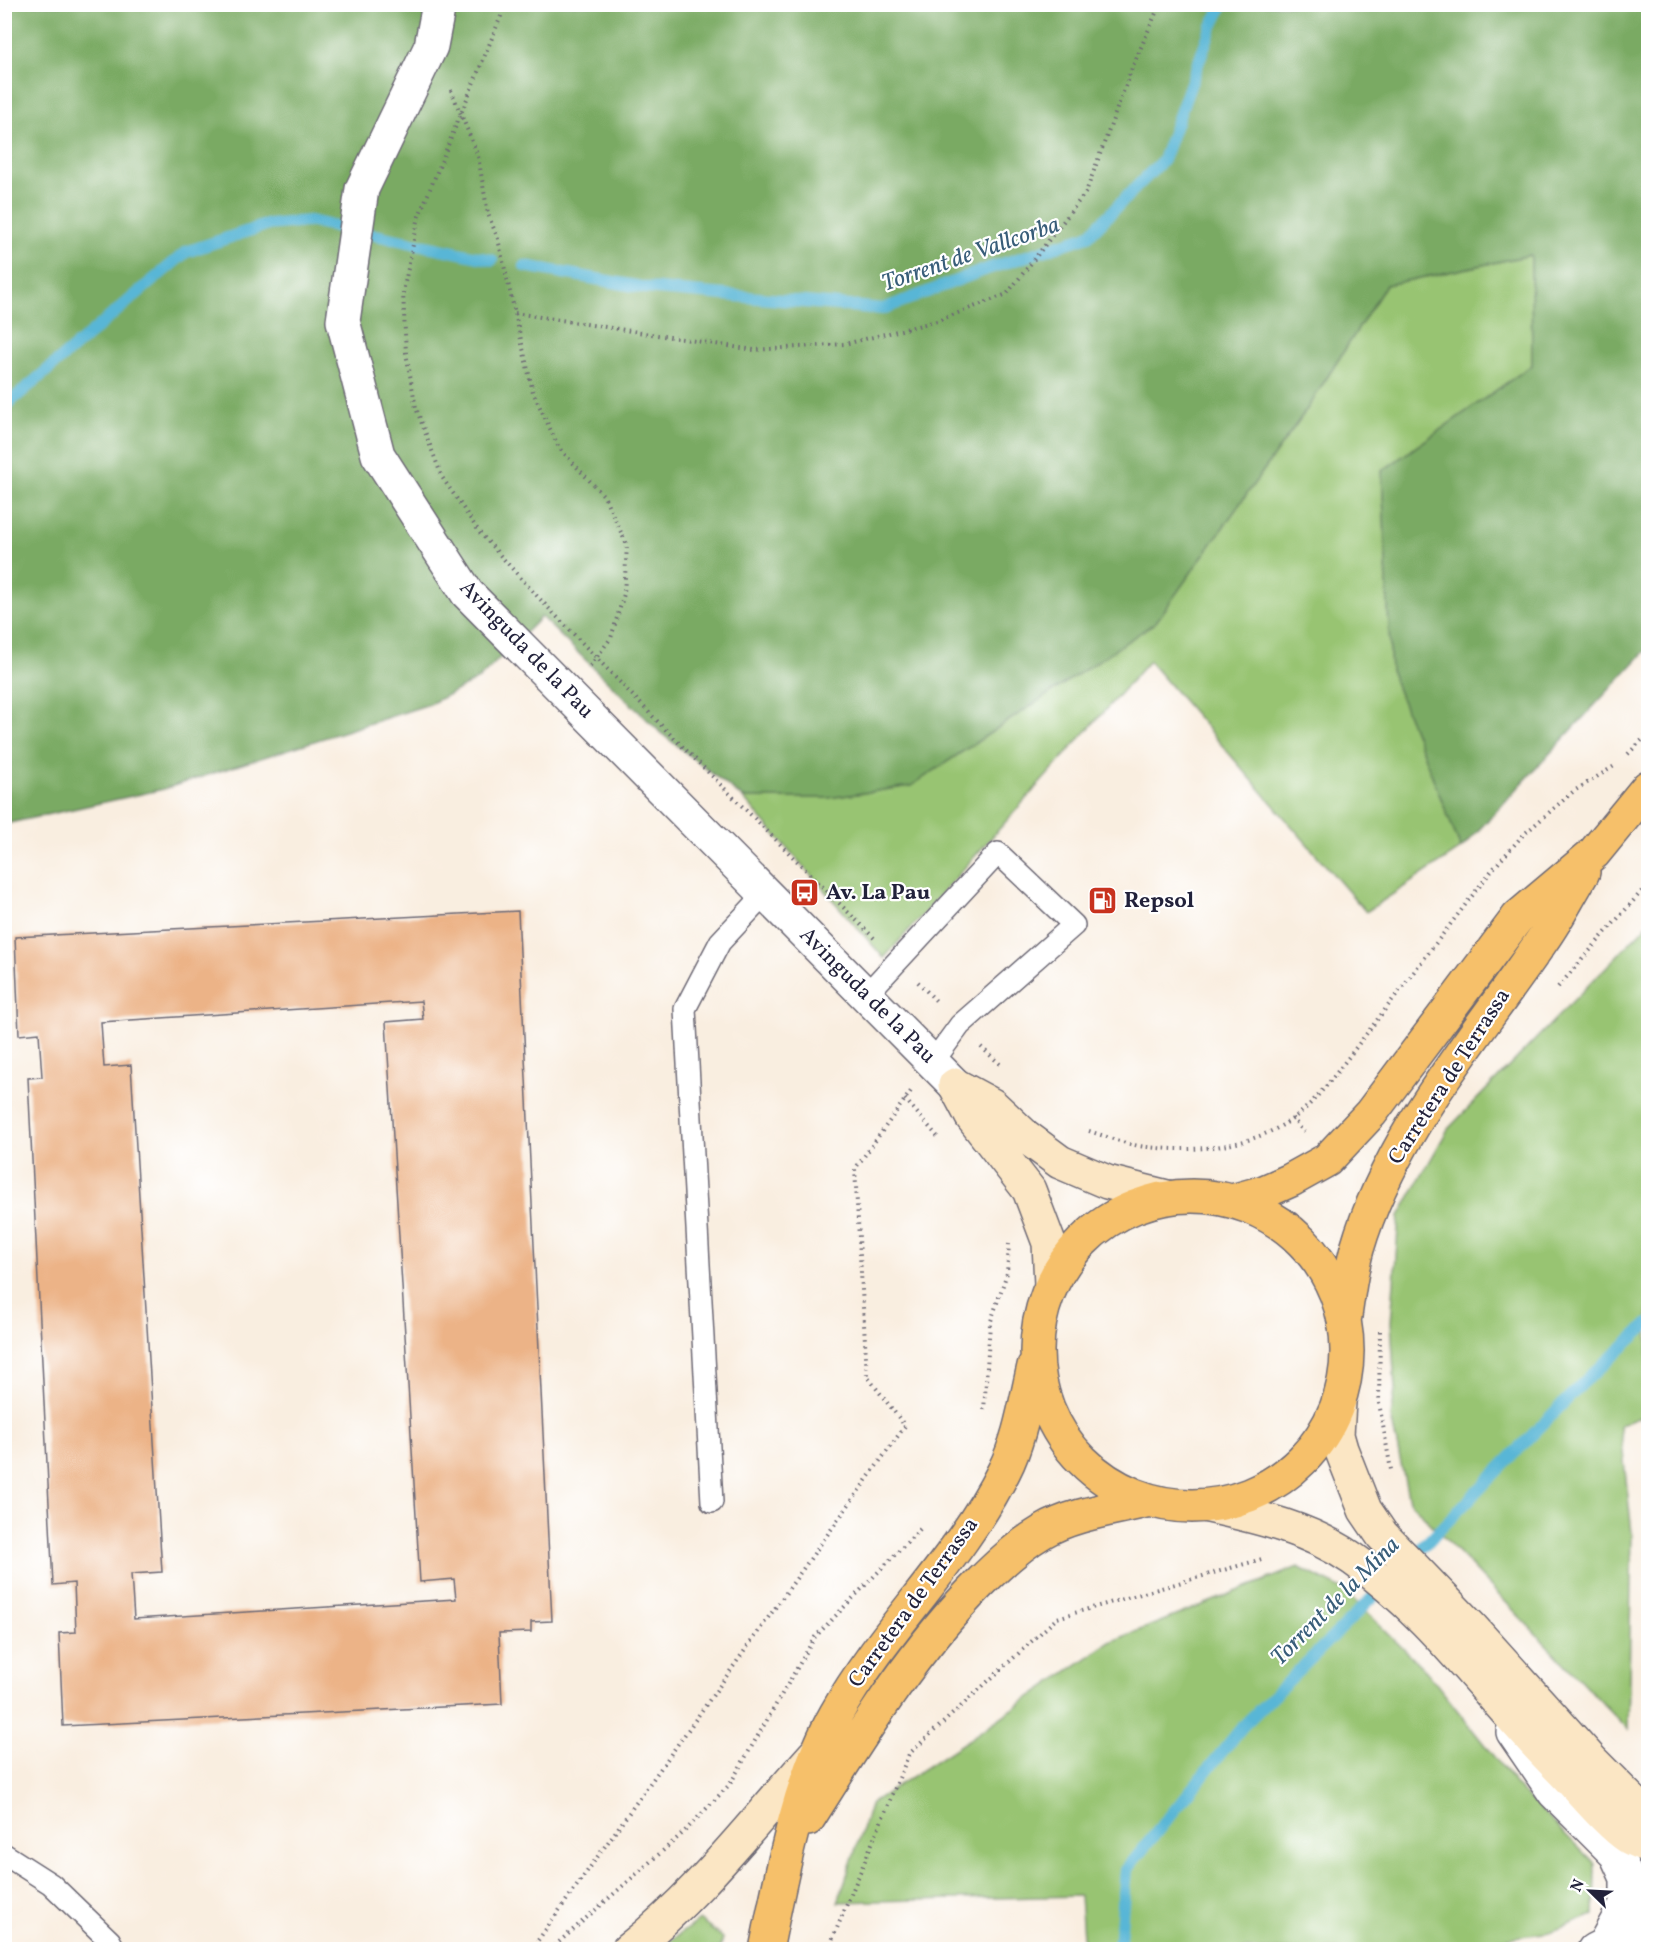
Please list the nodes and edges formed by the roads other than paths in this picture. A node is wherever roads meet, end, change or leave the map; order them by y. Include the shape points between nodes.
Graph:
1 (439, 4) edge
2 (1648, 787) edge
3 (1594, 852) junction
4 (765, 894) junction
5 (866, 995) junction
6 (933, 1062) junction
7 (955, 1085) junction
8 (1167, 1197) junction
9 (1232, 1201) junction
10 (1051, 1285) junction
11 (1344, 1318) junction
12 (1036, 1357) junction
13 (1339, 1402) junction
14 (1146, 1501) junction
15 (712, 1502) dead end
16 (1208, 1506) junction
17 (1492, 1697) junction
18 (815, 1754) junction
19 (1648, 1817) edge
20 (1648, 1846) edge
21 (789, 1849) junction
22 (4, 1854) edge
23 (1644, 1912) edge
24 (1599, 1947) edge
25 (115, 1950) edge
26 (628, 1950) edge
27 (766, 1950) edge

1 - 4 street, Avinguda de la Pau via 431,46 362,189 343,321 378,455 467,593
2 - 3 main road, Carretera de Terrassa
3 - 9 main road, Carretera de Terrassa via 1518,917 1371,1113 1327,1160 1282,1184
3 - 11 main road, Carretera de Terrassa via 1544,938 1405,1138 1357,1249
4 - 5 street, Avinguda de la Pau
4 - 15 lane via 720,942 685,1010
5 - 6 street, Avinguda de la Pau
5 - 6 lane via 998,853 1074,925 960,1025
6 - 7 street, Avinguda de la Pau
7 - 8 street, Avinguda de la Pau via 992,1105 1060,1162 1107,1182
7 - 10 street, Avinguda de la Pau via 972,1117 1029,1190 1049,1243
8 - 9 main road via 1200,1196
8 - 10 main road via 1114,1216 1087,1237
9 - 11 main road via 1257,1209 1282,1224 1307,1246 1322,1265
10 - 12 main road via 1042,1311
11 - 13 main road via 1347,1361
12 - 14 main road via 1039,1385 1062,1439 1082,1462 1110,1484
12 - 18 main road, Carretera de Terrassa via 1005,1469 962,1541 864,1668
13 - 16 main road via 1319,1440 1277,1482 1245,1497
13 - 19 street via 1337,1435 1365,1510 1382,1535
14 - 16 main road via 1180,1507
14 - 21 main road, Carretera de Terrassa via 1043,1531 1007,1556 957,1607 885,1698
16 - 17 street via 1269,1520 1352,1558 1397,1594
17 - 20 street via 1627,1837
17 - 23 street via 1554,1792 1616,1854
18 - 21 main road, Carretera de Terrassa
18 - 26 street via 655,1929
21 - 27 main road, Carretera de Terrassa
22 - 25 lane via 51,1884
23 - 24 street via 1623,1942

